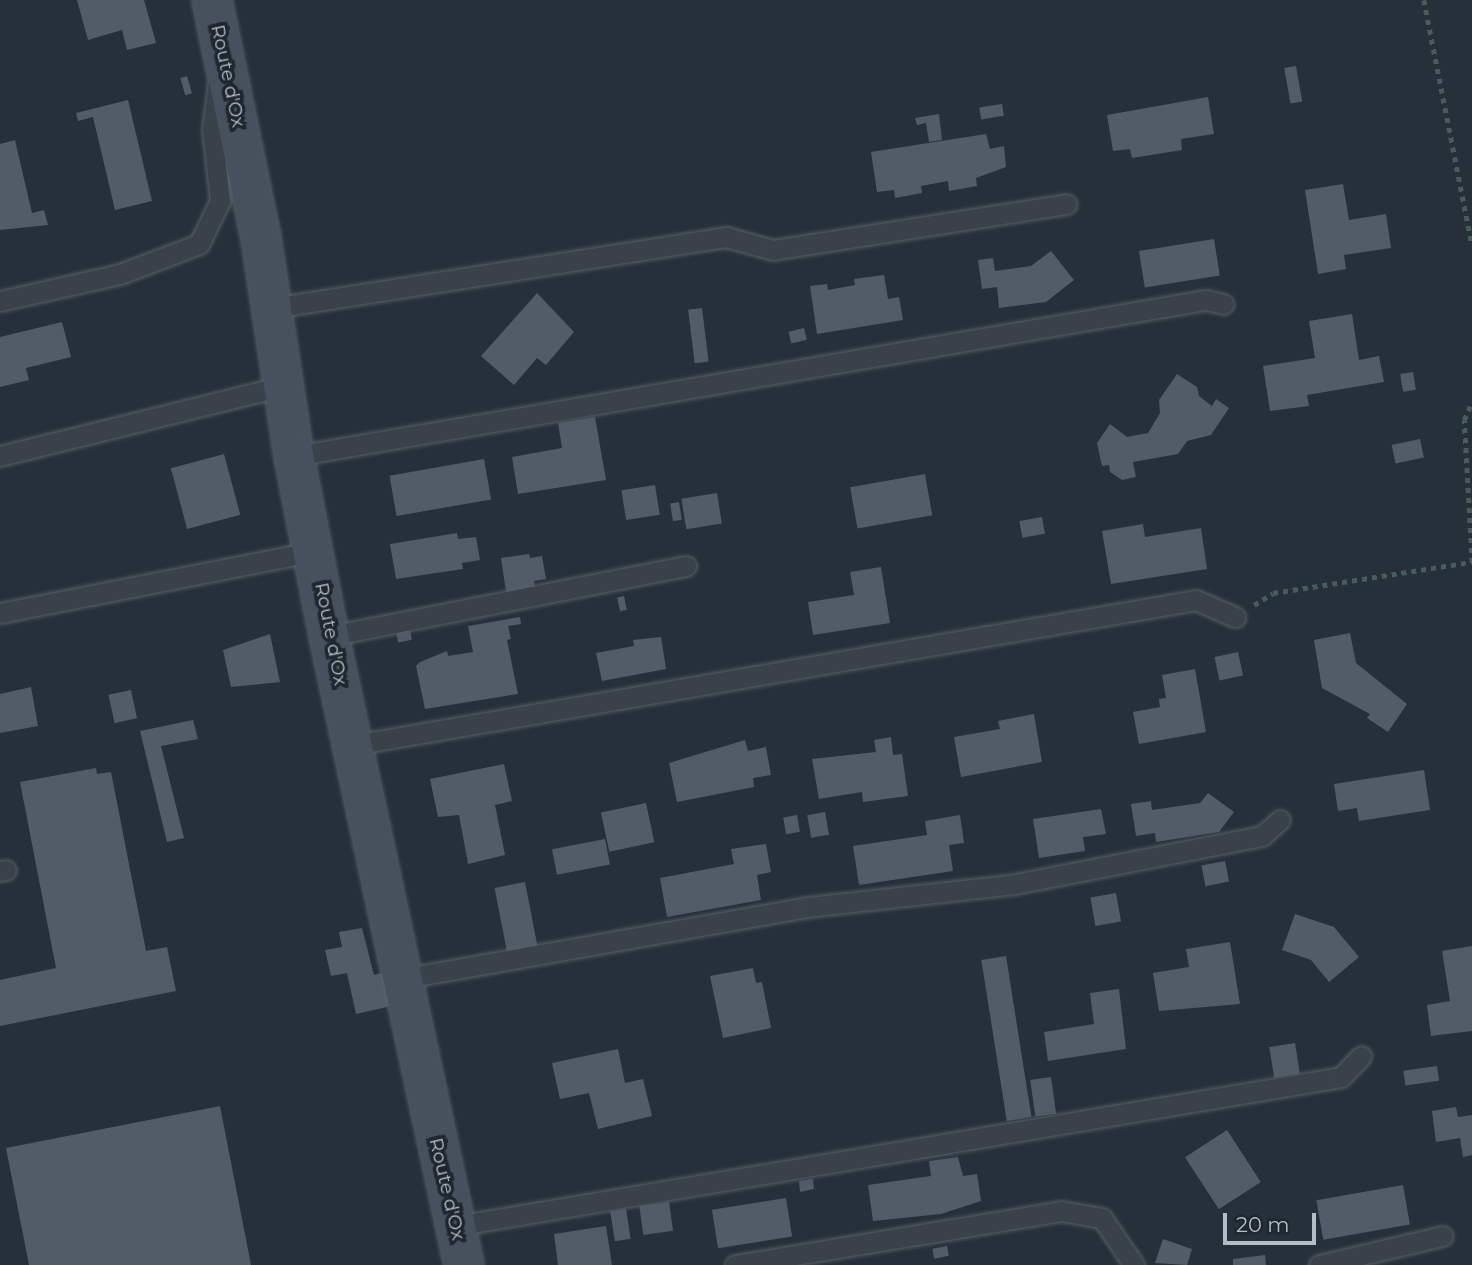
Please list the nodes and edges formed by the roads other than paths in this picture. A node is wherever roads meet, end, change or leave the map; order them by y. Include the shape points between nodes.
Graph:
1 (212, 0) edge
2 (224, 49) junction
3 (1066, 204) dead end
4 (0, 301) edge
5 (1224, 304) dead end
6 (272, 308) junction
7 (283, 386) junction
8 (0, 456) edge
9 (294, 456) junction
10 (316, 551) junction
11 (686, 566) dead end
12 (0, 613) edge
13 (1235, 617) road end
14 (329, 636) junction
15 (353, 745) junction
16 (1280, 820) dead end
17 (400, 979) junction
18 (1361, 1056) dead end
19 (455, 1226) junction
20 (1443, 1236) dead end
21 (464, 1265) edge
22 (735, 1265) edge
23 (1134, 1265) edge
24 (1319, 1265) edge

1 - 2 street, Route d'Ox
2 - 4 lane via 212,129 220,201 199,244 120,274
2 - 6 street, Route d'Ox
3 - 6 lane via 773,250 726,237
5 - 9 lane via 1206,300
6 - 7 street, Route d'Ox
7 - 8 lane
7 - 9 street, Route d'Ox
9 - 10 street, Route d'Ox
10 - 12 lane
10 - 14 street, Route d'Ox
11 - 14 lane
13 - 15 lane via 1196,600
14 - 15 street, Route d'Ox
15 - 17 street, Route d'Ox
16 - 17 lane via 1262,836 1015,884 808,907
17 - 19 street, Route d'Ox
18 - 19 lane via 1341,1077
19 - 21 street, Route d'Ox
20 - 24 lane
22 - 23 lane via 1061,1211 1102,1218

